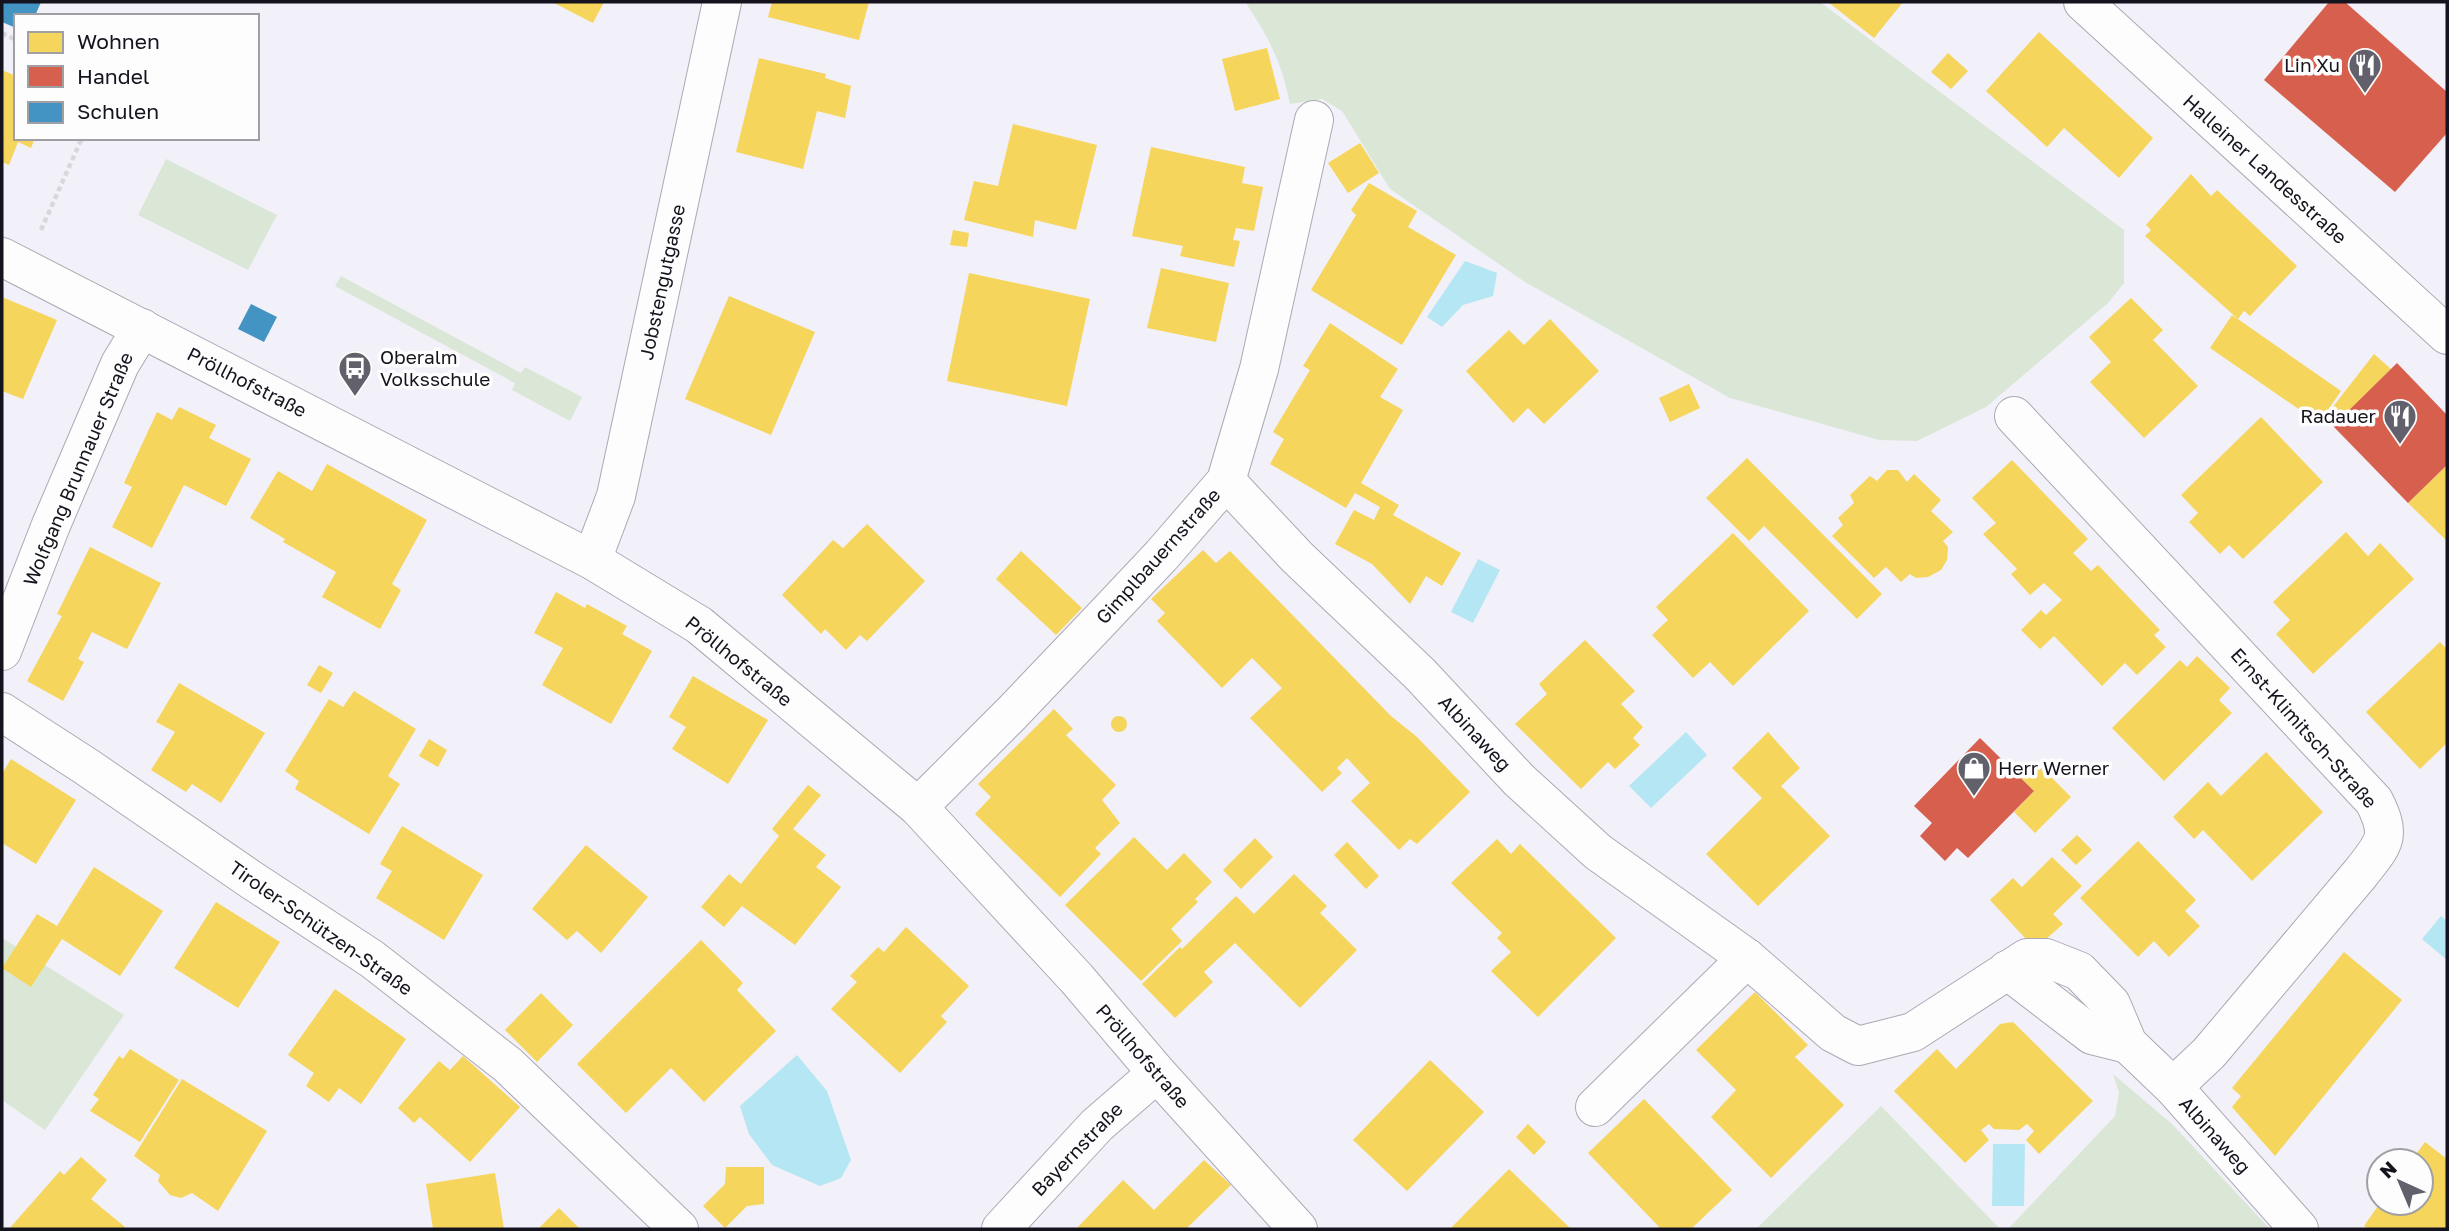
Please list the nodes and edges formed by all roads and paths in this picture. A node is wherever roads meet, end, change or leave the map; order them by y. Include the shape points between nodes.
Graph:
1 (722, 2) edge
2 (2083, 2) edge
3 (1314, 120) dead end
4 (81, 140) edge
5 (14, 263) edge
6 (142, 328) junction
7 (2446, 332) edge
8 (2014, 416) dead end
9 (1226, 481) junction
10 (592, 560) junction
11 (2, 651) edge
12 (2, 712) edge
13 (918, 807) junction
14 (1747, 958) junction
15 (1157, 1073) junction
16 (2173, 1087) junction
17 (1595, 1107) dead end
18 (679, 1229) edge
19 (1001, 1229) edge
20 (1298, 1229) edge
21 (2299, 1229) edge

1 - 10 street, Jobstengutgasse via 616,496
2 - 7 street, Halleiner Landesstraße
3 - 9 street, Gimplbauernstraße via 1259,369
4 - 5 path
5 - 6 street, Pröllhofstraße
6 - 10 street, Pröllhofstraße
6 - 11 street, Wolfgang Brunnauer Straße via 120,364
8 - 16 street, Ernst-Klimitsch-Straße via 2374,802 2384,821 2384,844 2209,1053
9 - 13 street, Gimplbauernstraße via 1153,565
9 - 14 street, Albinaweg via 1519,780 1598,852
10 - 13 street, Pröllhofstraße via 699,625
12 - 18 street, Tiroler-Schützen-Straße via 372,958 508,1065
13 - 15 street, Pröllhofstraße
14 - 16 street, Albinaweg via 1833,1033 1858,1046 1913,1032 2007,970 2092,1035 2128,1044
14 - 17 street
15 - 19 street, Bayernstraße via 1097,1125
15 - 20 street, Pröllhofstraße
16 - 21 street, Albinaweg

